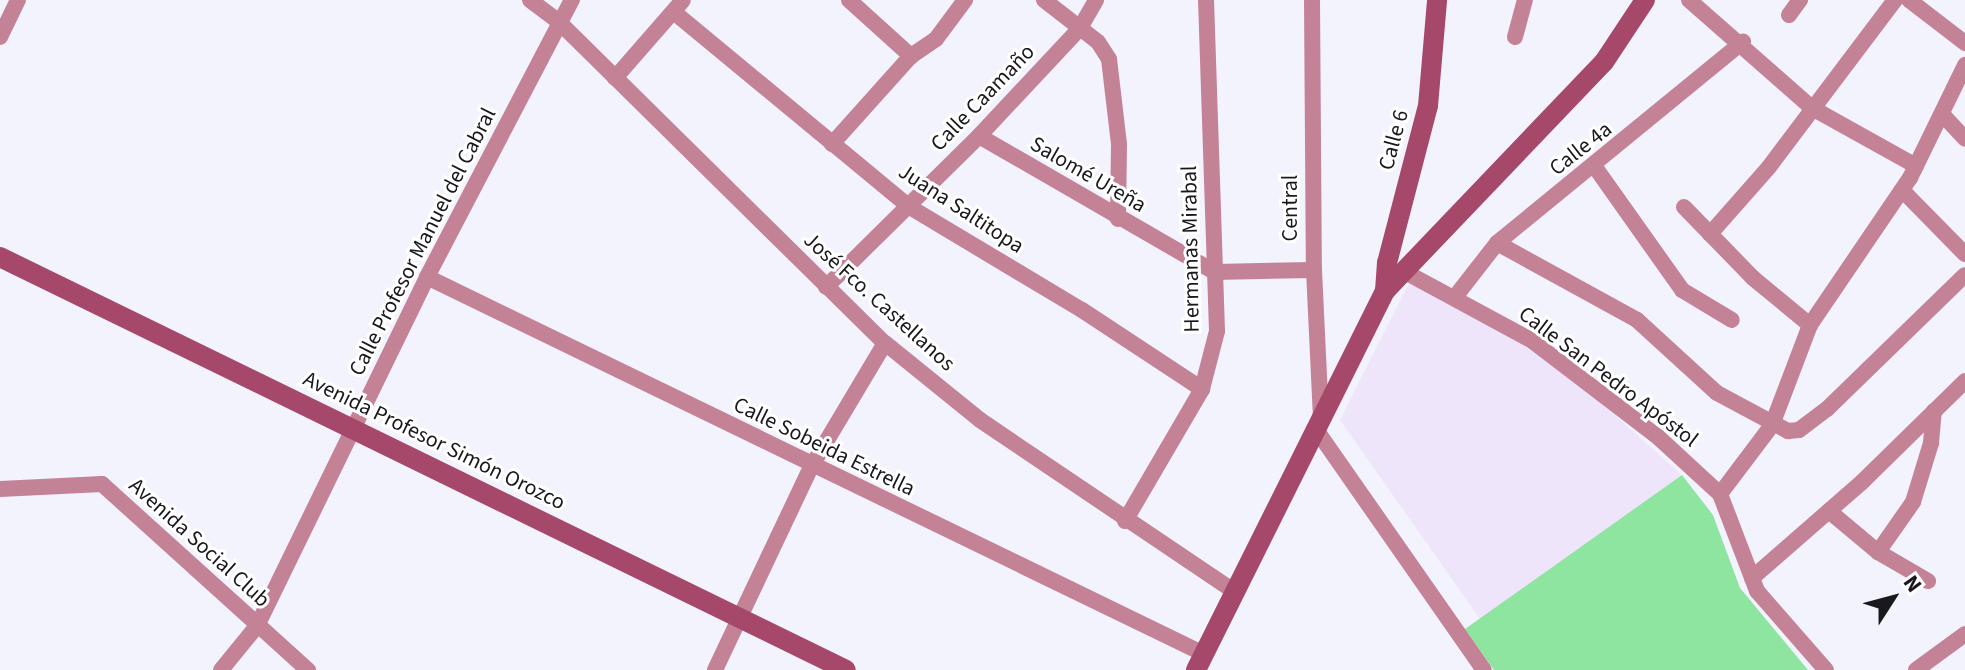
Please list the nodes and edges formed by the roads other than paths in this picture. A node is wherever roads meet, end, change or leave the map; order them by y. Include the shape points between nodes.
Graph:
1 (18, 0) edge
2 (530, 0) edge
3 (572, 0) edge
4 (849, 0) edge
5 (965, 0) edge
6 (1044, 0) edge
7 (1096, 0) edge
8 (1206, 0) edge
9 (1312, 0) edge
10 (1437, 0) edge
11 (1525, 0) edge
12 (1645, 0) edge
13 (1800, 0) edge
14 (1895, 0) edge
15 (1909, 0) edge
16 (1694, 2) edge
17 (679, 6) edge
18 (1789, 15) dead end
19 (559, 22) junction
20 (1080, 28) junction
21 (0, 37) edge
22 (1515, 37) dead end
23 (1743, 42) junction
24 (1965, 43) edge
25 (911, 56) junction
26 (1965, 65) edge
27 (615, 78) junction
28 (1812, 108) junction
29 (1942, 114) junction
30 (979, 136) junction
31 (1965, 139) edge
32 (832, 144) junction
33 (1916, 166) junction
34 (1595, 167) junction
35 (1902, 190) junction
36 (908, 206) junction
37 (1684, 207) dead end
38 (1118, 219) junction
39 (1710, 234) junction
40 (1497, 243) junction
41 (1965, 254) edge
42 (0, 257) edge
43 (1314, 270) junction
44 (1215, 272) junction
45 (1407, 273) junction
46 (1965, 275) edge
47 (427, 277) junction
48 (826, 287) junction
49 (1385, 291) junction
50 (1455, 297) junction
51 (1732, 320) dead end
52 (1810, 325) junction
53 (885, 343) junction
54 (1965, 381) edge
55 (1202, 389) junction
56 (1934, 411) junction
57 (1318, 422) junction
58 (1772, 425) junction
59 (356, 429) junction
60 (811, 467) junction
61 (0, 489) edge
62 (1720, 494) junction
63 (1829, 511) junction
64 (1125, 521) junction
65 (1878, 552) junction
66 (1752, 578) junction
67 (1928, 581) dead end
68 (1235, 592) junction
69 (740, 620) junction
70 (257, 626) junction
71 (1965, 634) edge
72 (1200, 662) edge
73 (221, 670) edge
74 (308, 670) edge
75 (715, 670) edge
76 (846, 670) edge
77 (1484, 670) edge
78 (1826, 670) edge
79 (1916, 670) edge

1 - 21 street
2 - 19 street, José Fco. Castellanos
3 - 19 street, Calle Profesor Manuel del Cabral
4 - 25 street
5 - 25 street via 936,39
6 - 20 street
7 - 20 street, Calle Caamaño
8 - 44 street, Hermanas Mirabal
9 - 43 street, Central
10 - 49 street, Calle 6 via 1428,106 1387,263
11 - 22 street
12 - 45 street via 1604,62 1512,152
13 - 18 street
14 - 28 street
15 - 24 street
16 - 23 street
17 - 27 street
17 - 32 street, Juana Saltitopa
19 - 27 street, José Fco. Castellanos
19 - 47 street, Calle Profesor Manuel del Cabral
20 - 30 street, Calle Caamaño
20 - 38 street via 1098,42 1115,77
23 - 28 street
23 - 34 street, Calle 4a
25 - 32 street
26 - 29 street
27 - 48 street, José Fco. Castellanos
28 - 33 street via 1836,126
28 - 39 street
29 - 31 street
29 - 33 street
30 - 36 street, Calle Caamaño
30 - 38 street, Salomé Ureña
32 - 36 street, Juana Saltitopa
33 - 35 street
34 - 40 street, Calle 4a
34 - 51 street via 1682,290
35 - 41 street
35 - 52 street
36 - 48 street, Calle Caamaño
36 - 55 street, Juana Saltitopa
37 - 39 street
38 - 44 street, Salomé Ureña
39 - 52 street
40 - 50 street, Calle 4a
40 - 58 street via 1637,320 1717,393
42 - 59 street, Avenida Profesor Simón Orozco
43 - 44 street, Salomé Ureña
43 - 57 street, Central
44 - 55 street, Hermanas Mirabal via 1217,331
45 - 49 street
45 - 50 street, Calle San Pedro Apóstol
46 - 58 street via 1813,421 1788,431
47 - 59 street, Calle Profesor Manuel del Cabral
47 - 60 street, Calle Sobeida Estrella
48 - 53 street, José Fco. Castellanos
49 - 57 street
50 - 62 street, Calle San Pedro Apóstol via 1531,340 1658,437
52 - 58 street
53 - 60 street
53 - 64 street, José Fco. Castellanos via 980,420
54 - 56 street
55 - 64 street, Hermanas Mirabal
56 - 63 street
56 - 65 street via 1931,443 1913,502
57 - 68 street
57 - 77 street
58 - 62 street
59 - 69 street, Avenida Profesor Simón Orozco
59 - 70 street, Calle Profesor Manuel del Cabral
60 - 69 street
60 - 72 street, Calle Sobeida Estrella
61 - 70 street, Avenida Social Club via 102,484
62 - 66 street, Calle San Pedro Apóstol
63 - 65 street
63 - 66 street
64 - 68 street, José Fco. Castellanos
65 - 67 street
66 - 78 street, Calle San Pedro Apóstol via 1757,591
68 - 72 street
69 - 75 street
69 - 76 street, Avenida Profesor Simón Orozco
70 - 73 street, Calle Profesor Manuel del Cabral
70 - 74 street, Avenida Social Club
71 - 79 street

